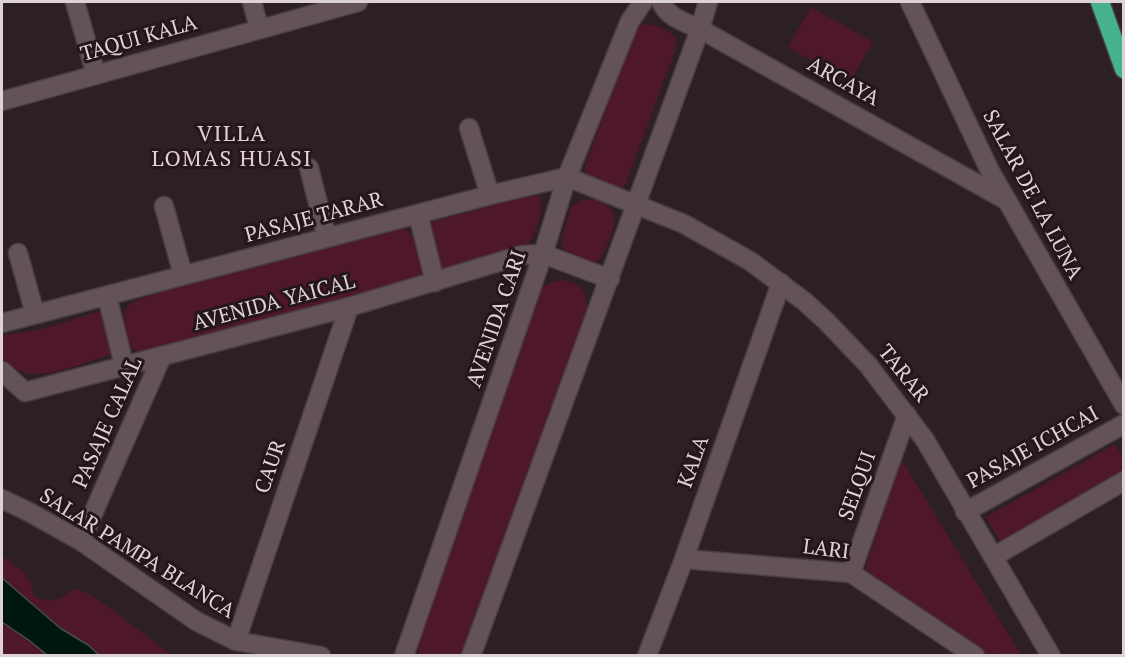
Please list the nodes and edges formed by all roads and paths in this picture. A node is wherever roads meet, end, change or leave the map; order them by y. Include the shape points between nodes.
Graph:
1 (75, 2) edge
2 (252, 2) edge
3 (358, 2) edge
4 (643, 2) edge
5 (661, 2) edge
6 (708, 2) edge
7 (910, 2) edge
8 (1100, 2) edge
9 (259, 28) junction
10 (700, 29) junction
11 (1124, 69) edge
12 (96, 75) junction
13 (2, 101) edge
14 (469, 129) dead end
15 (309, 168) dead end
16 (567, 177) junction
17 (490, 195) junction
18 (1006, 200) junction
19 (635, 204) junction
20 (164, 206) dead end
21 (418, 214) junction
22 (327, 238) junction
23 (18, 253) dead end
24 (543, 254) junction
25 (183, 275) junction
26 (610, 279) junction
27 (435, 282) junction
28 (781, 283) junction
29 (107, 296) junction
30 (349, 307) junction
31 (35, 314) junction
32 (2, 323) edge
33 (162, 356) junction
34 (124, 365) junction
35 (2, 371) edge
36 (1124, 405) edge
37 (907, 415) junction
38 (1124, 424) edge
39 (1124, 481) edge
40 (2, 499) edge
41 (965, 512) junction
42 (81, 541) junction
43 (993, 557) junction
44 (684, 559) junction
45 (851, 573) junction
46 (236, 641) junction
47 (321, 656) edge
48 (404, 656) edge
49 (471, 656) edge
50 (647, 656) edge
51 (975, 656) edge
52 (1051, 656) edge

1 - 12 street
2 - 9 street
3 - 9 street, TAQUI KALA
4 - 16 street, AVENIDA CARI via 630,21
5 - 10 street, ARCAYA via 672,16
6 - 10 street
7 - 18 street, SALAR DE LA LUNA
8 - 11 highway
9 - 12 street, TAQUI KALA
10 - 18 street, ARCAYA
10 - 19 street
12 - 13 street, TAQUI KALA
14 - 17 street
15 - 22 street
16 - 17 street, PASAJE TARAR
16 - 19 street
16 - 24 street, AVENIDA CARI
17 - 21 street, PASAJE TARAR
18 - 36 street, SALAR DE LA LUNA
19 - 26 street
19 - 28 street, TARAR via 684,224
20 - 25 street
21 - 22 street, PASAJE TARAR
21 - 27 street
22 - 25 street, PASAJE TARAR
23 - 31 street
24 - 26 street, AVENIDA YAICAL
24 - 27 street, AVENIDA YAICAL via 522,255
24 - 48 street, AVENIDA CARI
25 - 29 street, PASAJE TARAR
26 - 49 street
27 - 30 street, AVENIDA YAICAL
28 - 37 street, TARAR via 847,342
28 - 44 street, KALA
29 - 31 street, PASAJE TARAR
29 - 34 street
30 - 33 street, AVENIDA YAICAL
30 - 46 street, CAUR
31 - 32 street, PASAJE TARAR
33 - 34 street, AVENIDA YAICAL
33 - 42 street, PASAJE CALAL
34 - 35 street, AVENIDA YAICAL via 25,392
37 - 41 street, TARAR
37 - 45 street, SELQUI
38 - 41 street, PASAJE ICHCAI
39 - 43 street
40 - 42 street, SALAR PAMPA BLANCA
41 - 43 street, TARAR
42 - 46 street, SALAR PAMPA BLANCA via 196,621
43 - 52 street, TARAR
44 - 45 street, LARI
44 - 50 street, KALA
45 - 51 street, LARI
46 - 47 street, SALAR PAMPA BLANCA

